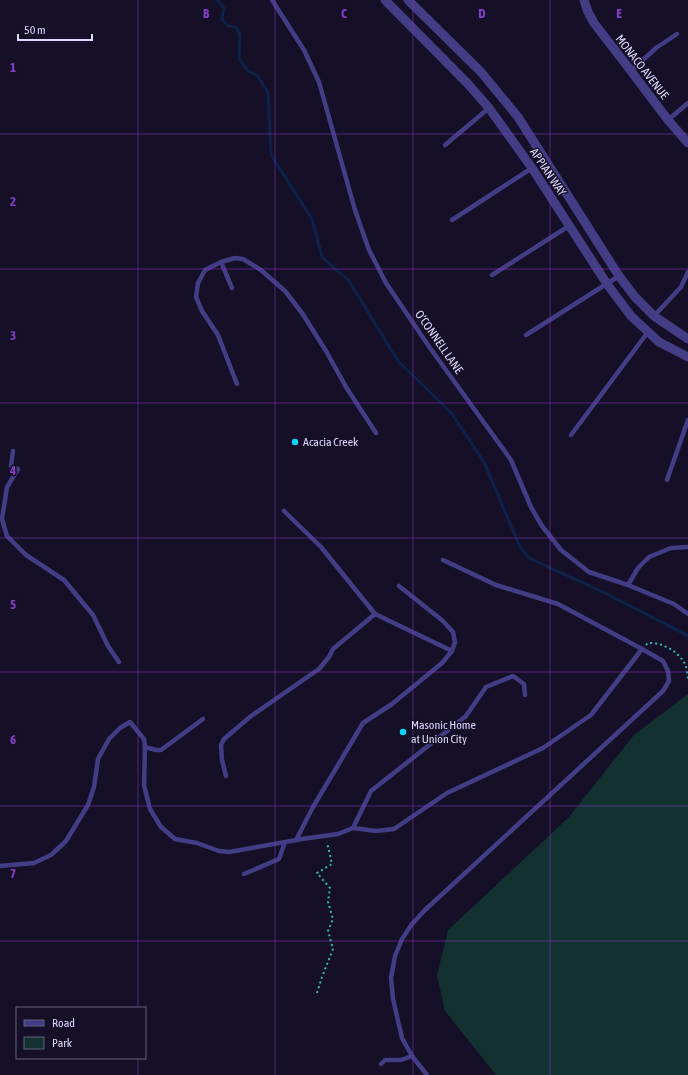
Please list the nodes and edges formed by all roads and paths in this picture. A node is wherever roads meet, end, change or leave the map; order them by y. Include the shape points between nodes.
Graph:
1 (272, 0) edge
2 (385, 0) edge
3 (408, 0) edge
4 (584, 0) edge
5 (677, 34) dead end
6 (631, 71) junction
7 (688, 103) edge
8 (489, 108) junction
9 (668, 120) junction
10 (688, 143) edge
11 (445, 145) dead end
12 (532, 168) junction
13 (452, 220) dead end
14 (569, 226) junction
15 (221, 262) junction
16 (688, 272) edge
17 (492, 275) dead end
18 (619, 276) junction
19 (607, 284) junction
20 (232, 288) dead end
21 (654, 316) junction
22 (648, 332) junction
23 (526, 335) dead end
24 (688, 339) edge
25 (687, 354) edge
26 (237, 384) dead end
27 (688, 420) edge
28 (376, 433) dead end
29 (571, 435) dead end
30 (13, 451) dead end
31 (667, 480) dead end
32 (284, 511) dead end
33 (688, 547) edge
34 (443, 560) dead end
35 (628, 585) junction
36 (399, 586) dead end
37 (375, 614) junction
38 (688, 614) edge
39 (642, 649) junction
40 (452, 651) junction
41 (119, 662) dead end
42 (688, 680) edge
43 (524, 695) dead end
44 (203, 719) dead end
45 (145, 747) junction
46 (226, 776) dead end
47 (353, 828) junction
48 (326, 836) junction
49 (296, 840) junction
50 (285, 842) junction
51 (0, 866) edge
52 (244, 874) dead end
53 (317, 993) dead end
54 (412, 1056) junction
55 (381, 1064) dead end
56 (427, 1075) edge

1 - 35 lane, O’CONNELL LANE via 304,50 319,82 355,210 369,250 386,283 511,460 531,507 561,550 589,572
2 - 8 street, APPIAN WAY
3 - 18 street, APPIAN WAY via 481,72 518,117
4 - 6 street, MONACO AVENUE via 594,23
5 - 6 lane via 656,48
6 - 9 street, MONACO AVENUE
7 - 9 lane
8 - 11 lane
8 - 12 street, APPIAN WAY
9 - 10 street, MONACO AVENUE
12 - 13 lane
12 - 14 street, APPIAN WAY
14 - 17 lane
14 - 19 street, APPIAN WAY
15 - 20 lane
15 - 26 lane via 205,270 198,283 196,297 218,335
15 - 28 lane via 235,258 244,259 285,291 302,313
16 - 21 lane via 681,287
18 - 19 lane
18 - 21 street, APPIAN WAY
19 - 22 street, APPIAN WAY via 631,316
19 - 23 lane
21 - 24 street, APPIAN WAY
22 - 25 street, APPIAN WAY via 659,342
22 - 29 lane
27 - 31 lane
30 - 41 lane via 11,466 18,469 7,487 2,519 7,536 26,555 64,580 93,615
32 - 37 lane via 321,547
33 - 35 lane via 671,548 649,557 638,568
34 - 39 lane via 496,585 558,604
35 - 38 lane, O’CONNELL LANE via 674,604
36 - 40 lane via 454,632 455,642
37 - 40 lane
37 - 46 lane via 333,649 319,669 251,716 224,739 222,760
39 - 42 path via 648,643 668,648 685,665
39 - 47 lane via 591,715 543,748 448,793 394,829 376,831
39 - 54 lane via 662,661 668,671 669,681 663,691 425,910 402,939 395,956 391,978 402,1038
40 - 49 lane via 442,663 392,704 363,723 312,807
43 - 47 lane via 524,684 513,676 486,687 466,716 371,791
44 - 45 lane via 161,750
45 - 50 lane via 144,785 150,809 161,827 175,839 229,852
45 - 51 lane via 144,739 130,722 120,728 109,739 98,759 94,787 88,805 66,841 50,855 34,863
47 - 48 lane
48 - 49 lane
48 - 53 path via 332,864 317,873 330,888 328,902 333,919 328,931 333,949
49 - 50 lane
50 - 52 lane via 279,859
54 - 55 lane via 401,1060 385,1060
54 - 56 lane

